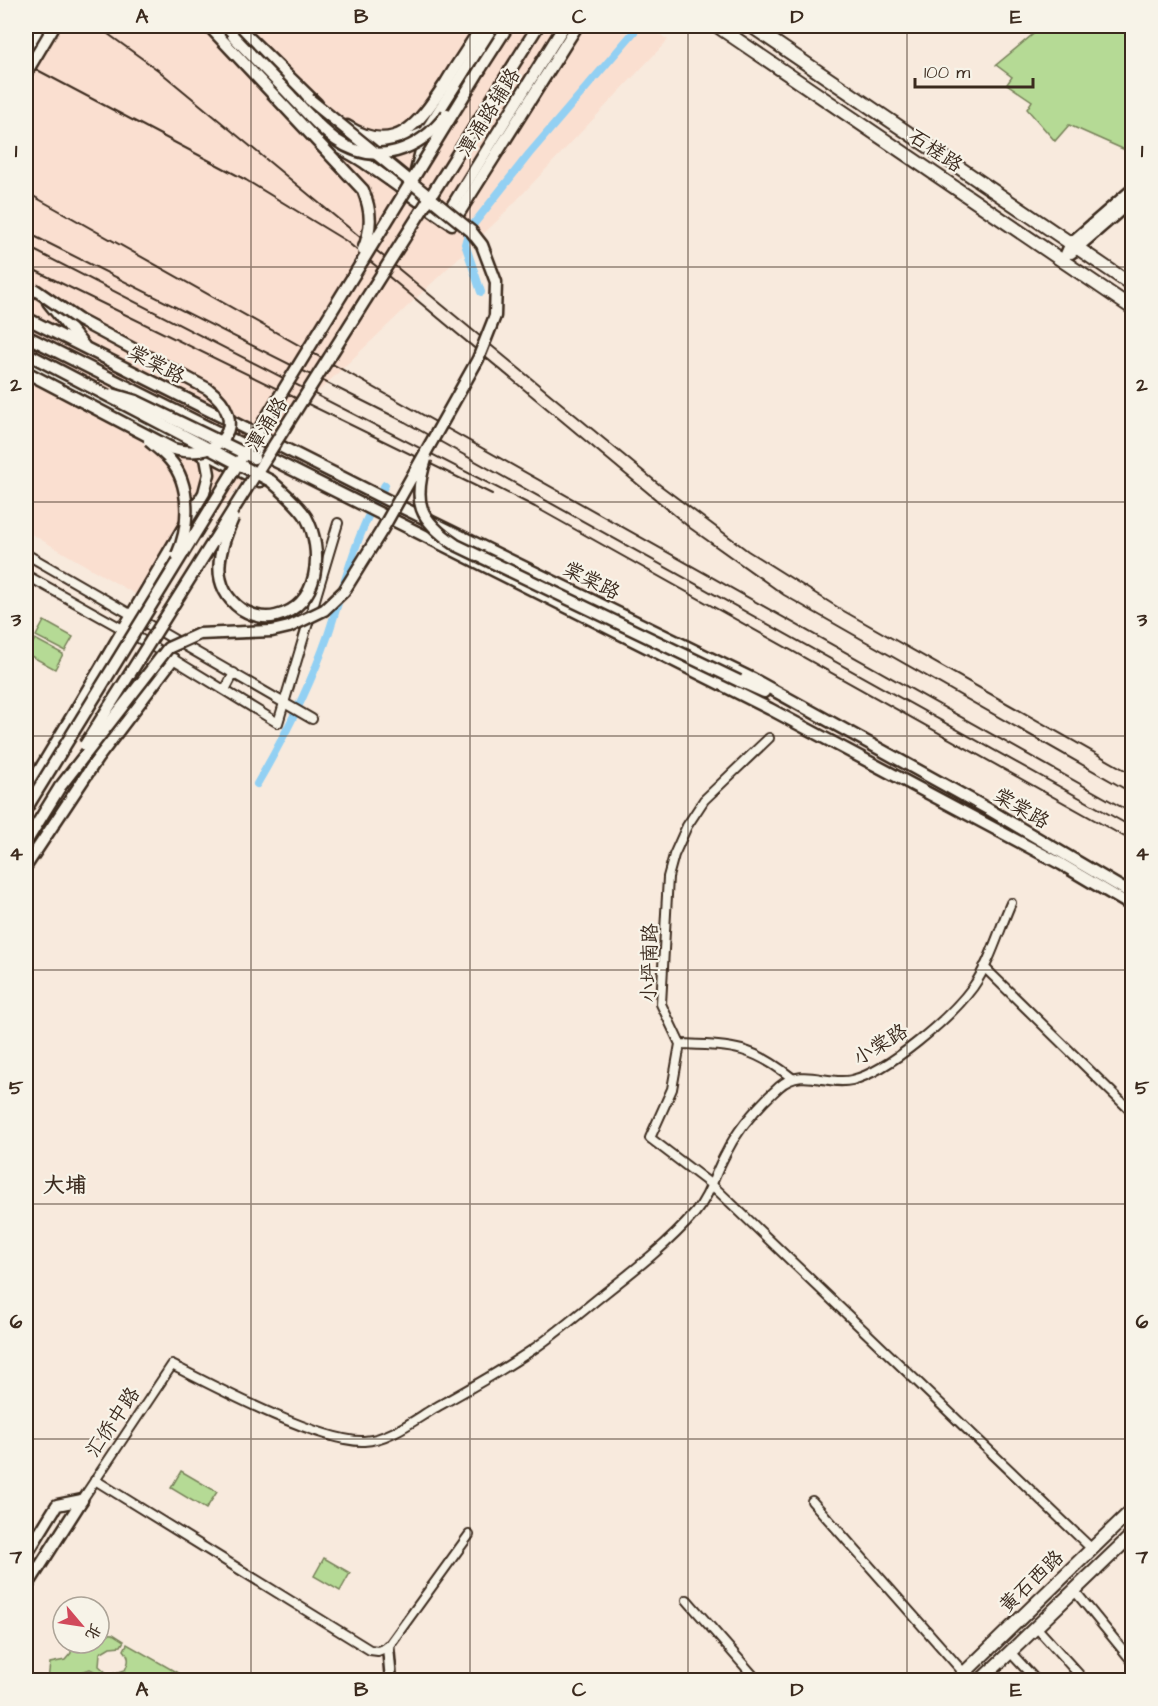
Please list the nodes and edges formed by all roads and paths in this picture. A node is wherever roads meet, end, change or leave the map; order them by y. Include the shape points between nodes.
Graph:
1 (41, 26) edge
2 (54, 26) edge
3 (210, 26) edge
4 (216, 26) edge
5 (222, 26) edge
6 (227, 26) edge
7 (237, 26) edge
8 (482, 26) edge
9 (493, 26) edge
10 (508, 26) edge
11 (538, 26) edge
12 (564, 26) edge
13 (577, 26) edge
14 (717, 26) edge
15 (751, 26) edge
16 (26, 48) edge
17 (481, 68) junction
18 (26, 73) edge
19 (309, 99) junction
20 (426, 131) junction
21 (1132, 190) edge
22 (413, 199) junction
23 (1132, 200) edge
24 (444, 219) junction
25 (1074, 245) junction
26 (1064, 261) junction
27 (1132, 285) edge
28 (344, 289) junction
29 (1132, 308) edge
30 (26, 318) edge
31 (26, 336) edge
32 (86, 348) junction
33 (26, 353) edge
34 (26, 360) edge
35 (26, 372) edge
36 (98, 390) junction
37 (138, 430) junction
38 (436, 435) junction
39 (184, 442) junction
40 (282, 465) junction
41 (250, 483) junction
42 (287, 495) junction
43 (338, 523) dead end
44 (26, 554) edge
45 (26, 575) edge
46 (159, 593) junction
47 (131, 613) junction
48 (121, 628) junction
49 (174, 659) junction
50 (234, 673) junction
51 (225, 690) junction
52 (284, 703) junction
53 (814, 712) junction
54 (312, 719) dead end
55 (769, 738) dead end
56 (60, 787) junction
57 (26, 792) edge
58 (26, 809) edge
59 (26, 842) edge
60 (26, 866) edge
61 (1132, 894) edge
62 (1011, 903) dead end
63 (1132, 906) edge
64 (984, 967) junction
65 (680, 1044) junction
66 (792, 1078) junction
67 (1132, 1112) edge
68 (713, 1186) junction
69 (95, 1480) junction
70 (82, 1500) junction
71 (813, 1501) dead end
72 (1132, 1510) edge
73 (468, 1535) dead end
74 (1132, 1535) edge
75 (1092, 1549) junction
76 (26, 1555) edge
77 (26, 1588) edge
78 (1074, 1590) junction
79 (687, 1600) dead end
80 (1036, 1627) junction
81 (388, 1647) junction
82 (1010, 1652) junction
83 (1132, 1661) edge
84 (961, 1677) edge
85 (391, 1680) edge
86 (757, 1680) edge
87 (981, 1680) edge
88 (1036, 1680) edge
89 (1084, 1680) edge

1 - 16 main road
2 - 18 main road, bridge
3 - 28 main road, bridge via 363,190 370,229
4 - 22 main road via 332,144 363,161
5 - 17 main road, bridge via 334,140 364,153 383,155 413,146 443,119
6 - 20 main road via 341,136 360,145 382,144
7 - 19 main road
8 - 19 main road, bridge via 412,128 388,138 365,135
9 - 20 main road, 潭涌路辅路
10 - 17 main road, 潭涌路
11 - 41 main road, 潭涌路, bridge
12 - 24 main road, 潭涌路辅路
13 - 24 main road via 452,224
14 - 26 main road, 石槎路
15 - 25 main road, 石槎路
17 - 28 main road, 潭涌路, bridge
19 - 38 main road, bridge via 458,219 482,245 492,268 497,300 491,328
20 - 22 main road, 潭涌路辅路
21 - 25 main road
22 - 24 main road
23 - 25 main road
25 - 26 main road
25 - 27 main road, 石槎路
26 - 29 main road, 石槎路
28 - 46 main road, 潭涌路, bridge
30 - 32 main road, 棠棠路
31 - 40 main road, 棠棠路
32 - 37 main road, bridge via 34,289 80,321 208,389 227,412 228,425 221,442 203,452 173,449
32 - 53 main road, 棠棠路
33 - 36 main road, bridge
34 - 39 main road
35 - 37 main road, bridge
36 - 40 main road, bridge via 136,401 254,458
36 - 42 main road, bridge via 271,481
37 - 46 main road, bridge via 170,459 184,487 183,535
38 - 53 main road, bridge via 420,479 418,501 426,518 443,537 739,681
38 - 56 main road, bridge via 355,576 324,610 289,627 198,634 168,648
39 - 42 main road
39 - 47 main road via 206,458 208,482
40 - 63 main road, 棠棠路 via 770,709
41 - 42 main road, bridge via 221,547 218,575 234,604 260,617 291,611 302,601 315,575 318,557 312,530
41 - 56 main road, 潭涌路, bridge
43 - 52 street
44 - 47 street
45 - 48 street
46 - 58 main road, 潭涌路, bridge
47 - 48 main road
47 - 50 street
48 - 49 street
48 - 57 main road via 78,709
49 - 51 street
49 - 60 main road via 97,759
50 - 51 street
50 - 52 street
51 - 52 street via 278,723
52 - 54 street
53 - 61 main road, 棠棠路
55 - 65 street, 小坪南路 via 704,800 674,855 668,877 661,1004
56 - 59 main road, 潭涌路
62 - 64 street, 小棠路
64 - 66 street, 小棠路 via 972,988 929,1031 881,1068 849,1081 806,1075
64 - 67 street
65 - 66 street via 735,1047 754,1053
65 - 68 street via 672,1089 651,1138
66 - 68 street via 750,1118 727,1151
68 - 69 street, 汇侨中路 via 696,1212 654,1254 534,1349 377,1438 364,1441 329,1435 229,1394 172,1365
68 - 75 street
69 - 70 street, 汇侨中路
69 - 81 street via 360,1646 378,1651
70 - 76 main road via 57,1505
70 - 77 main road, 汇侨中路
71 - 84 street
72 - 75 main road, 黄石西路
73 - 81 street
74 - 78 main road, 黄石西路
75 - 84 main road, 黄石西路
78 - 80 main road, 黄石西路
78 - 83 street
79 - 86 street
80 - 82 main road, 黄石西路
80 - 89 street
81 - 85 main road
82 - 87 main road, 黄石西路
82 - 88 street

